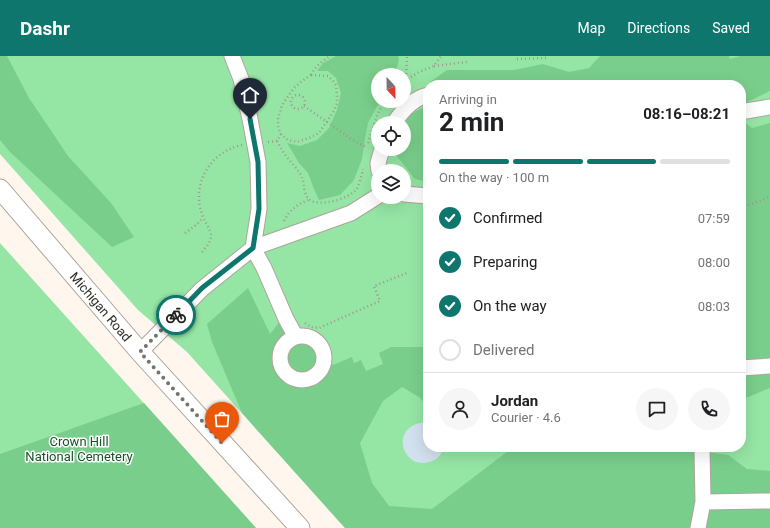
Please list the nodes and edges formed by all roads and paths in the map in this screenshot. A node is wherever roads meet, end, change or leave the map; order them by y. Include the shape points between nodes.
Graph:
1 (232, 56) edge
2 (330, 56) edge
3 (406, 56) edge
4 (442, 56) edge
5 (546, 58) dead end
6 (517, 59) dead end
7 (468, 62) dead end
8 (434, 66) junction
9 (407, 68) edge
10 (311, 75) junction
11 (411, 77) edge
12 (288, 96) junction
13 (423, 96) edge
14 (292, 98) junction
15 (304, 106) junction
16 (770, 107) edge
17 (381, 108) edge
18 (746, 111) edge
19 (398, 116) edge
20 (327, 122) junction
21 (281, 134) junction
22 (277, 141) junction
23 (255, 144) junction
24 (366, 147) junction
25 (366, 153) dead end
26 (364, 166) dead end
27 (0, 189) edge
28 (411, 195) edge
29 (423, 196) edge
30 (770, 196) edge
31 (308, 200) junction
32 (371, 200) edge
33 (746, 206) edge
34 (203, 218) junction
35 (184, 233) dead end
36 (281, 238) junction
37 (253, 248) junction
38 (202, 252) dead end
39 (407, 274) dead end
40 (302, 321) dead end
41 (296, 337) dead end
42 (140, 352) junction
43 (770, 366) edge
44 (746, 368) edge
45 (702, 452) edge
46 (770, 501) edge
47 (703, 502) junction
48 (300, 528) edge
49 (698, 528) edge

1 - 23 lane via 241,79
2 - 10 path via 320,63
3 - 9 path
4 - 8 path
5 - 6 path
7 - 8 path
8 - 11 path
10 - 12 path
10 - 20 path via 328,76 336,85 337,103
12 - 14 path
12 - 21 path via 278,119
13 - 19 lane
14 - 15 path via 293,107 300,109
14 - 15 path via 298,94 302,96 306,104
15 - 20 path
16 - 18 lane
17 - 24 path
20 - 21 path via 319,133 297,142 288,140
20 - 24 path
21 - 22 path
22 - 23 path
22 - 31 path via 282,152 302,177
23 - 34 path via 230,148 206,170 198,193
23 - 37 lane via 259,209
24 - 25 path
26 - 31 path via 356,190 344,198 328,203
27 - 42 main road, Michigan Road
28 - 29 lane
30 - 33 path
31 - 36 path via 294,207 286,216
32 - 36 lane via 351,213
34 - 35 path
34 - 38 path via 211,234
36 - 37 lane
37 - 41 lane
37 - 42 lane via 202,288
39 - 40 path via 374,286 380,301 319,328
42 - 48 main road, Michigan Road
43 - 44 lane
45 - 47 lane
46 - 47 lane
47 - 49 lane

